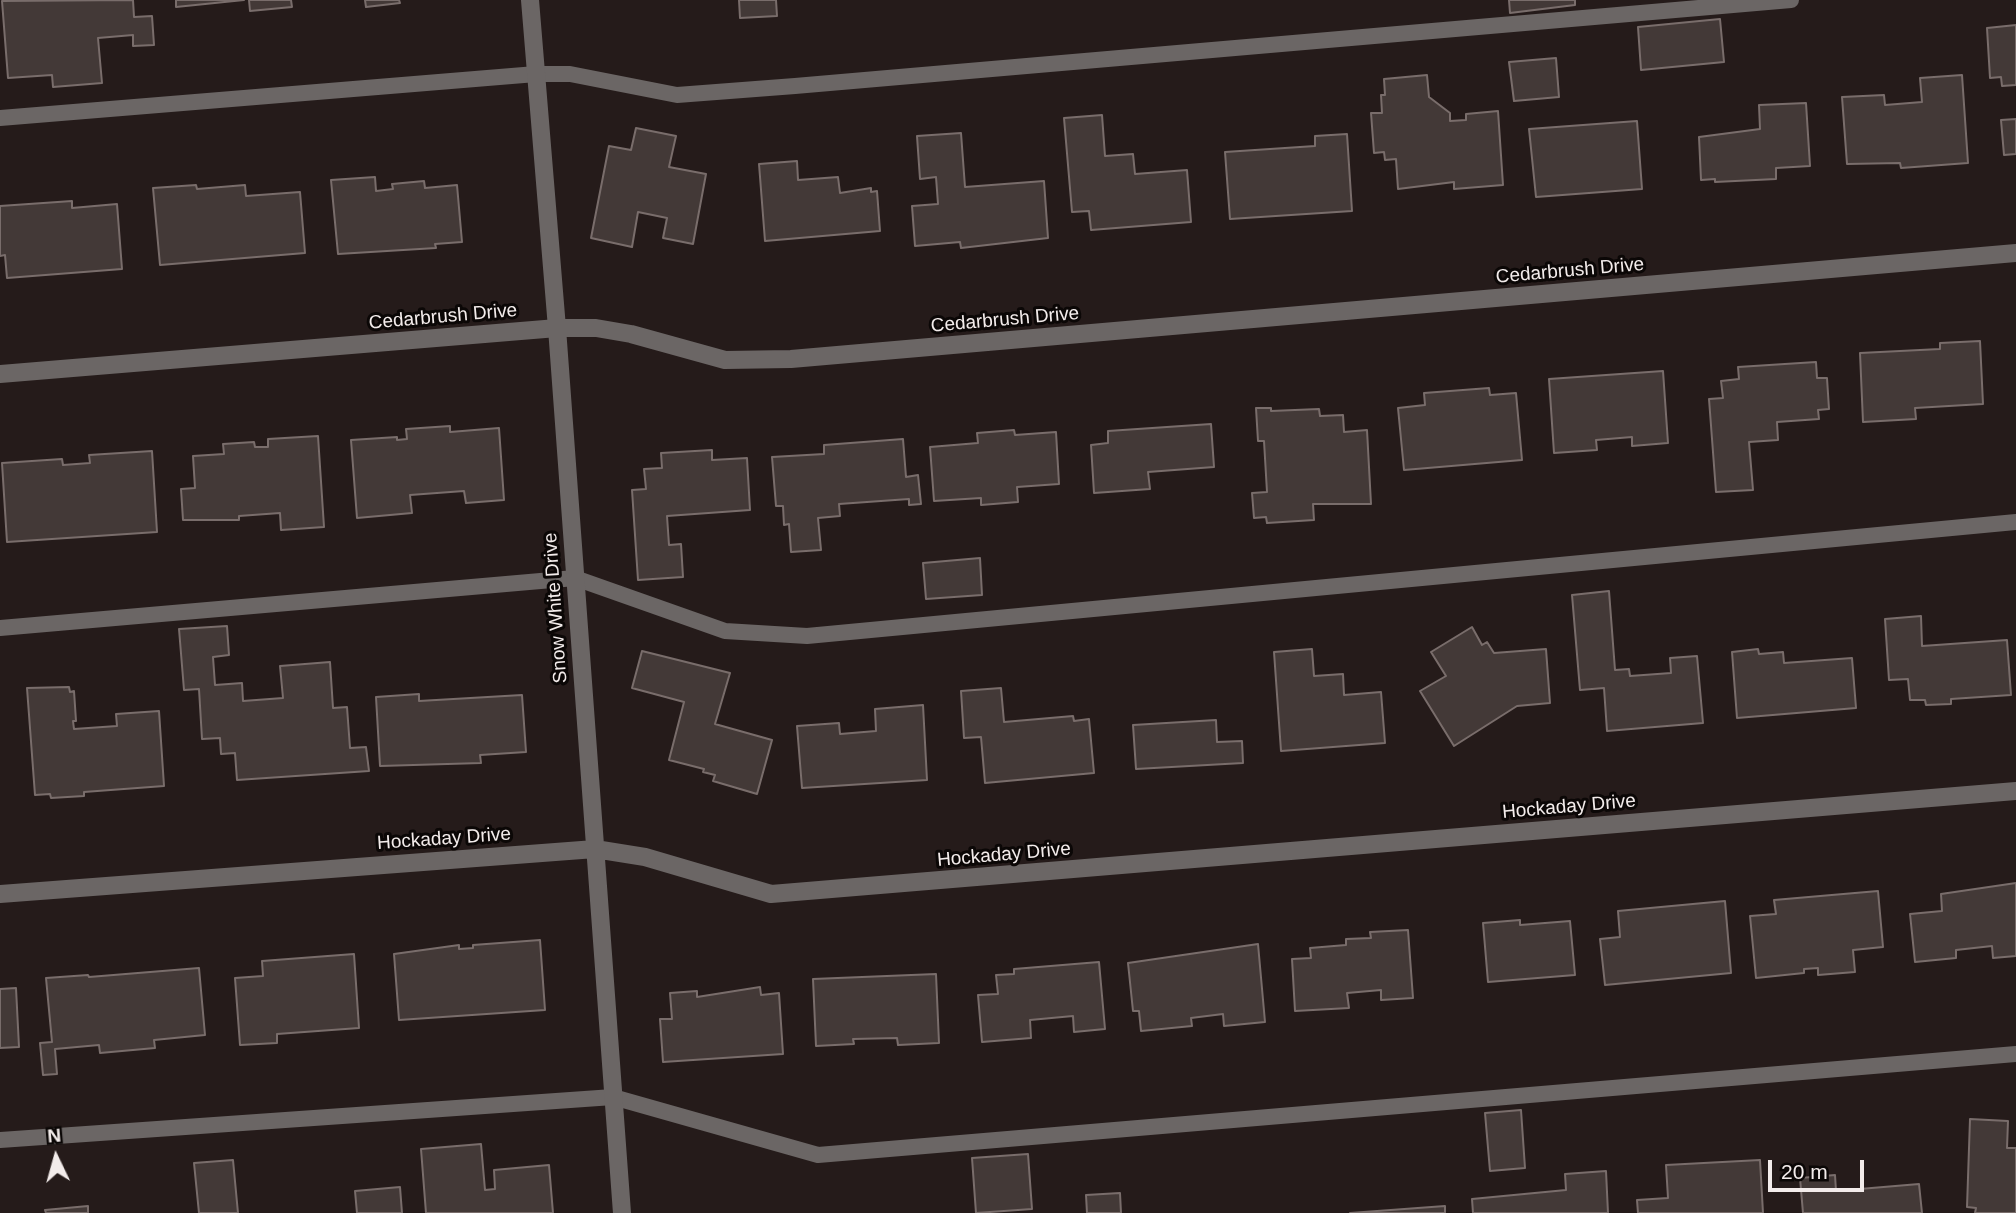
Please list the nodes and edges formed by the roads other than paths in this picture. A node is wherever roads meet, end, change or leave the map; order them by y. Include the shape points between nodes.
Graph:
1 (530, 0) edge
2 (1791, 0) edge
3 (536, 74) junction
4 (0, 118) edge
5 (2016, 253) edge
6 (557, 328) junction
7 (0, 374) edge
8 (2016, 522) edge
9 (575, 578) junction
10 (0, 628) edge
11 (2016, 791) edge
12 (595, 849) junction
13 (0, 894) edge
14 (2016, 1054) edge
15 (613, 1097) junction
16 (0, 1140) edge
17 (622, 1213) edge

1 - 3 street, Snow White Drive
2 - 3 lane via 677,94 570,74
3 - 4 lane
3 - 6 street, Snow White Drive
5 - 6 street, Cedarbrush Drive via 791,359 725,360 631,334
6 - 7 street, Cedarbrush Drive
6 - 9 street, Snow White Drive
8 - 9 lane via 807,636 725,631
9 - 10 lane
9 - 12 street, Snow White Drive
11 - 12 street, Hockaday Drive via 771,894 645,858
12 - 13 street, Hockaday Drive
12 - 15 street, Snow White Drive
14 - 15 lane via 818,1155
15 - 16 lane
15 - 17 street, Snow White Drive

